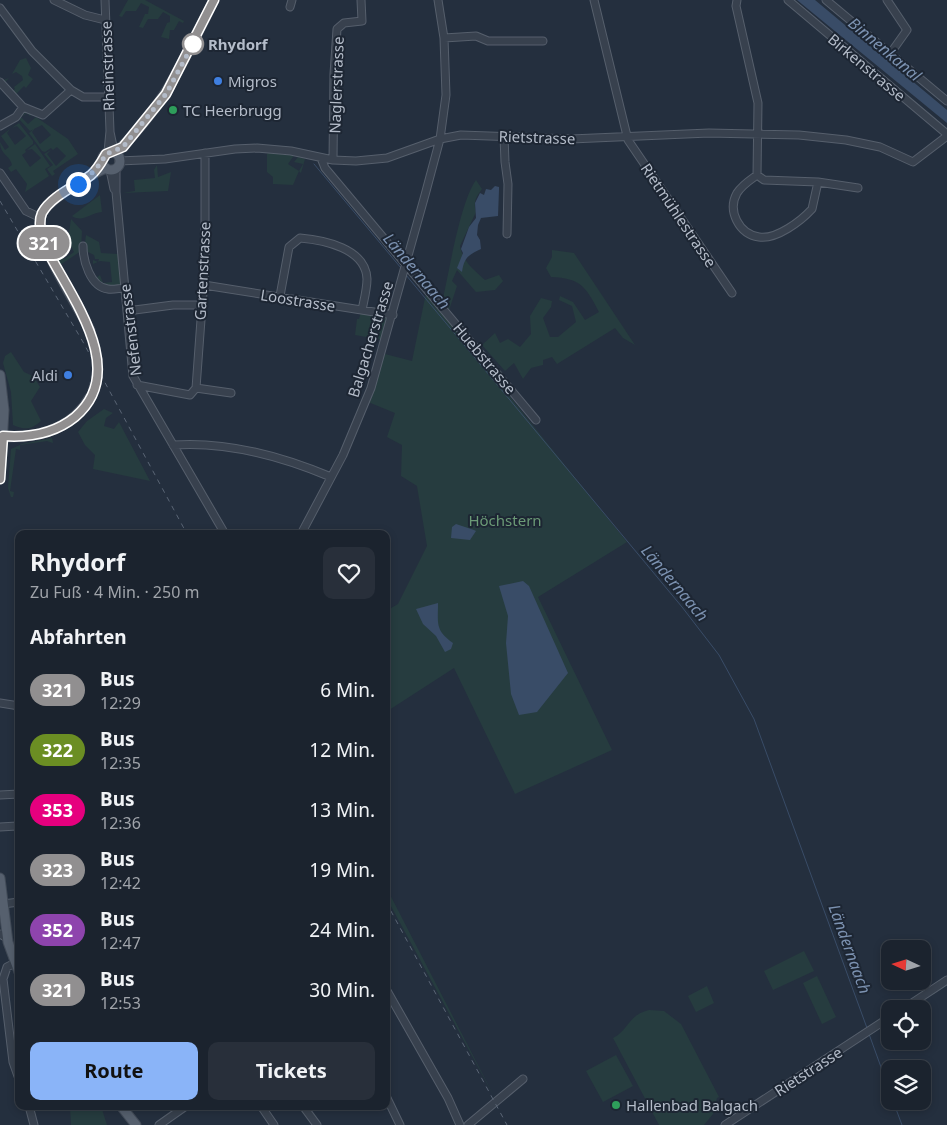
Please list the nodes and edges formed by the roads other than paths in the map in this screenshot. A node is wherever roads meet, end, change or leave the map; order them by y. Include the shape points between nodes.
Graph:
1 (54, 0) edge
2 (105, 0) edge
3 (214, 0) edge
4 (361, 0) edge
5 (438, 0) edge
6 (594, 0) edge
7 (737, 0) edge
8 (788, 0) edge
9 (826, 0) edge
10 (887, 0) edge
11 (0, 8) edge
12 (105, 20) junction
13 (444, 38) junction
14 (543, 41) dead end
15 (890, 54) junction
16 (0, 82) edge
17 (71, 90) junction
18 (108, 98) junction
19 (947, 101) edge
20 (23, 107) junction
21 (0, 126) edge
22 (758, 134) junction
23 (947, 135) edge
24 (504, 136) junction
25 (626, 136) junction
26 (440, 139) junction
27 (205, 153) junction
28 (321, 158) junction
29 (113, 159) junction
30 (333, 160) junction
31 (0, 172) edge
32 (757, 175) junction
33 (818, 182) junction
34 (858, 188) dead end
35 (41, 218) junction
36 (507, 234) dead end
37 (83, 246) dead end
38 (407, 265) junction
39 (204, 285) junction
40 (125, 288) junction
41 (732, 293) dead end
42 (280, 296) junction
43 (202, 305) junction
44 (362, 310) junction
45 (127, 311) junction
46 (393, 314) junction
47 (90, 330) tunnel mouth
48 (0, 376) edge
49 (137, 385) junction
50 (196, 388) junction
51 (231, 392) dead end
52 (90, 397) tunnel mouth
53 (536, 420) dead end
54 (3, 436) junction
55 (173, 445) junction
56 (331, 477) junction
57 (0, 479) edge
58 (224, 530) edge
59 (303, 530) edge
60 (0, 703) edge
61 (15, 705) edge
62 (15, 794) edge
63 (0, 795) edge
64 (15, 826) edge
65 (0, 827) edge
66 (0, 878) edge
67 (15, 902) edge
68 (3, 904) junction
69 (4, 936) edge
70 (15, 962) joint
71 (947, 980) edge
72 (390, 996) edge
73 (917, 1000) edge
74 (3, 1008) edge
75 (881, 1023) edge
76 (15, 1068) edge
77 (523, 1079) dead end
78 (390, 1104) edge
79 (30, 1110) edge
80 (124, 1110) edge
81 (182, 1110) edge
82 (264, 1110) edge
83 (306, 1110) edge
84 (168, 1123) edge
85 (34, 1125) edge
86 (136, 1125) edge
87 (160, 1125) edge
88 (274, 1125) edge
89 (317, 1125) edge
90 (400, 1125) edge
91 (460, 1125) edge
92 (468, 1125) edge
93 (725, 1125) edge

1 - 12 street via 85,15
2 - 12 street, Rheinstrasse
3 - 29 main road via 166,94
4 - 30 street, Naglerstrasse via 362,22 344,23 337,29
5 - 13 street, Balgacherstrasse
6 - 25 street
7 - 22 street via 758,103
8 - 23 street, Birkenstrasse
9 - 15 street
10 - 15 street via 907,30
11 - 17 street via 32,51
12 - 18 street, Rheinstrasse
13 - 14 street via 476,36 488,41
13 - 26 street, Balgacherstrasse via 446,90
15 - 19 street
16 - 20 street
17 - 18 street via 83,97
17 - 20 street via 43,116
18 - 29 street, Rheinstrasse
20 - 21 street via 16,117
22 - 23 street, Rietstrasse via 830,137 862,142 912,162
22 - 25 street, Rietstrasse
22 - 32 street
24 - 25 street, Rietstrasse via 571,140
24 - 26 street, Rietstrasse via 460,135
24 - 36 street via 508,184
25 - 41 street, Rietmühlestrasse
26 - 30 street, Rietstrasse via 387,158
26 - 38 street, Balgacherstrasse
27 - 28 street, Rietstrasse via 235,149 291,150
27 - 29 street, Rietstrasse via 165,159
27 - 39 street, Gartenstrasse
28 - 30 street, Rietstrasse
28 - 38 street, Huebstrasse via 325,168
29 - 35 main road via 47,207
29 - 40 street, Nefenstrasse via 112,187 116,192
31 - 35 street via 26,211
32 - 33 street via 764,180
32 - 33 street via 740,188 734,210 742,229 759,237 773,236 806,215 815,203
33 - 34 street
35 - 47 main road via 46,248
37 - 40 street via 86,265 102,286
38 - 46 street, Balgacherstrasse
38 - 53 street, Huebstrasse
39 - 42 street, Loostrasse
39 - 43 street, Gartenstrasse
40 - 45 street, Nefenstrasse
42 - 44 street, Loostrasse
42 - 44 street via 289,247 300,238 308,239 339,246 359,261 367,279
43 - 45 street
43 - 50 street, Gartenstrasse
44 - 46 street, Loostrasse
45 - 49 street, Nefenstrasse via 133,376
46 - 56 street, Balgacherstrasse via 371,388
48 - 54 main road
49 - 50 street via 190,395
49 - 55 street, Nefenstrasse
50 - 51 street
52 - 54 main road via 79,413 55,430 32,436
54 - 57 main road
55 - 56 street via 228,446 301,464
55 - 58 street, Nefenstrasse
56 - 59 street, Balgacherstrasse
60 - 61 street
62 - 63 street
64 - 65 street
66 - 68 main road
67 - 68 street
68 - 69 main road
69 - 70 main road
70 - 74 street via 7,967 4,974
71 - 73 street
72 - 91 street
74 - 76 street
75 - 93 street, Rietstrasse
77 - 92 street
78 - 90 street
79 - 85 street
80 - 86 main road
81 - 84 street
82 - 88 street
83 - 89 street
84 - 87 street

